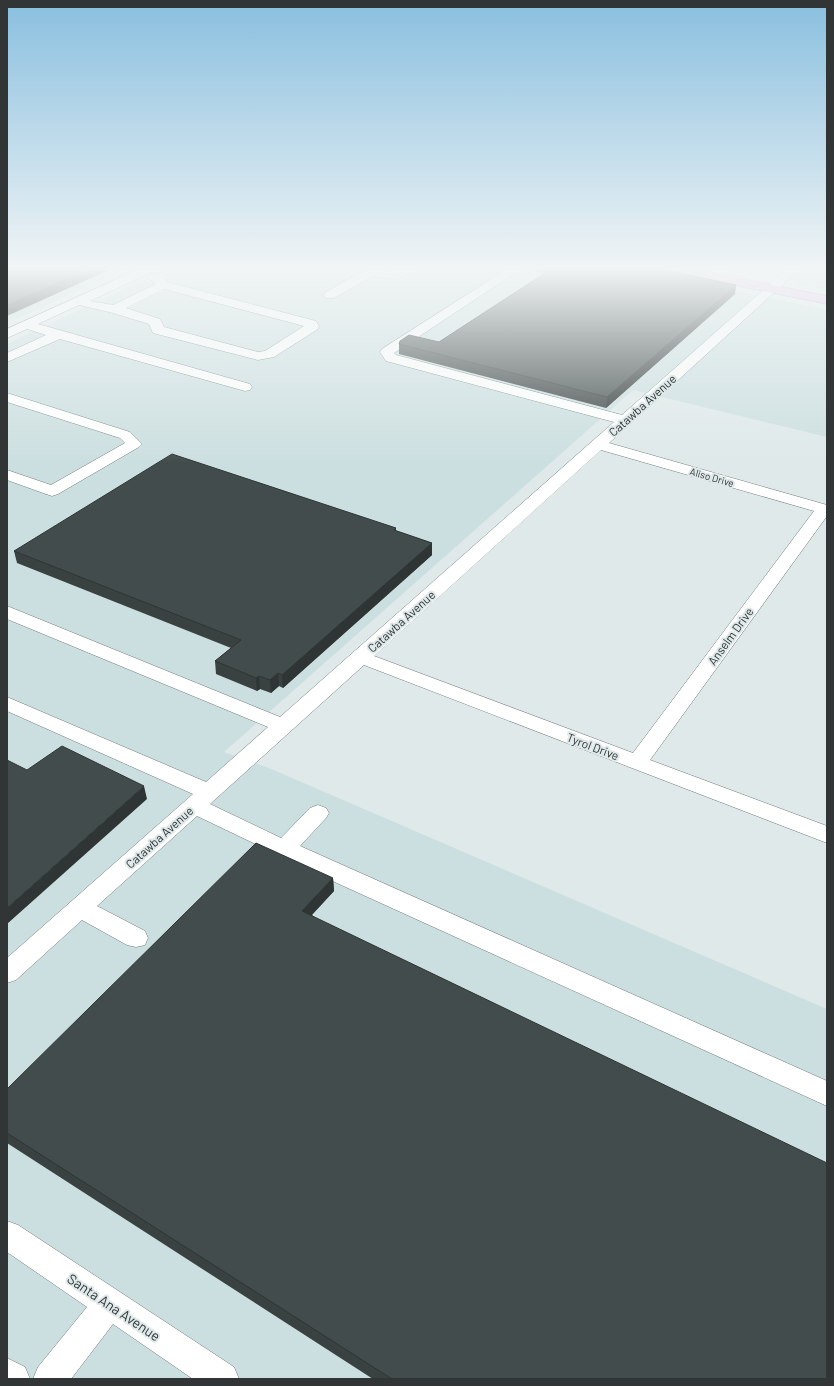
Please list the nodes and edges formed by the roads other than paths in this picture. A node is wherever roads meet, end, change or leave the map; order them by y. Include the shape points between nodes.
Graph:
1 (59, 334) joint
2 (172, 334) edge
3 (301, 334) edge
4 (415, 334) edge
5 (722, 334) edge
6 (7, 358) edge
7 (245, 387) dead end
8 (7, 397) edge
9 (625, 420) junction
10 (598, 444) junction
11 (7, 475) edge
12 (825, 509) edge
13 (7, 612) edge
14 (360, 658) junction
15 (7, 703) edge
16 (283, 726) junction
17 (637, 763) junction
18 (202, 799) junction
19 (318, 813) dead end
20 (827, 834) edge
21 (285, 848) junction
22 (80, 908) junction
23 (136, 938) dead end
24 (7, 973) edge
25 (827, 1094) edge
26 (7, 1236) edge
27 (109, 1304) junction
28 (7, 1375) edge
29 (13, 1379) edge
30 (50, 1379) edge
31 (222, 1379) edge

1 - 6 street
1 - 7 street
2 - 3 street via 258,356 269,354
4 - 9 street via 387,352 391,358
5 - 9 street, Catawba Avenue
8 - 11 street via 125,435 134,444 52,491
9 - 10 street, Catawba Avenue
10 - 12 street, Aliso Drive
10 - 14 street, Catawba Avenue
12 - 17 street, Anselm Drive
13 - 16 street
14 - 16 street, Catawba Avenue
14 - 17 street, Tyrol Drive
15 - 18 street
16 - 18 street, Catawba Avenue
17 - 20 street, Tyrol Drive
18 - 21 street
18 - 22 street, Catawba Avenue
19 - 21 street
21 - 25 street
22 - 23 street
22 - 24 street, Catawba Avenue
26 - 27 street, Santa Ana Avenue
27 - 30 street
27 - 31 street, Santa Ana Avenue
28 - 29 street

